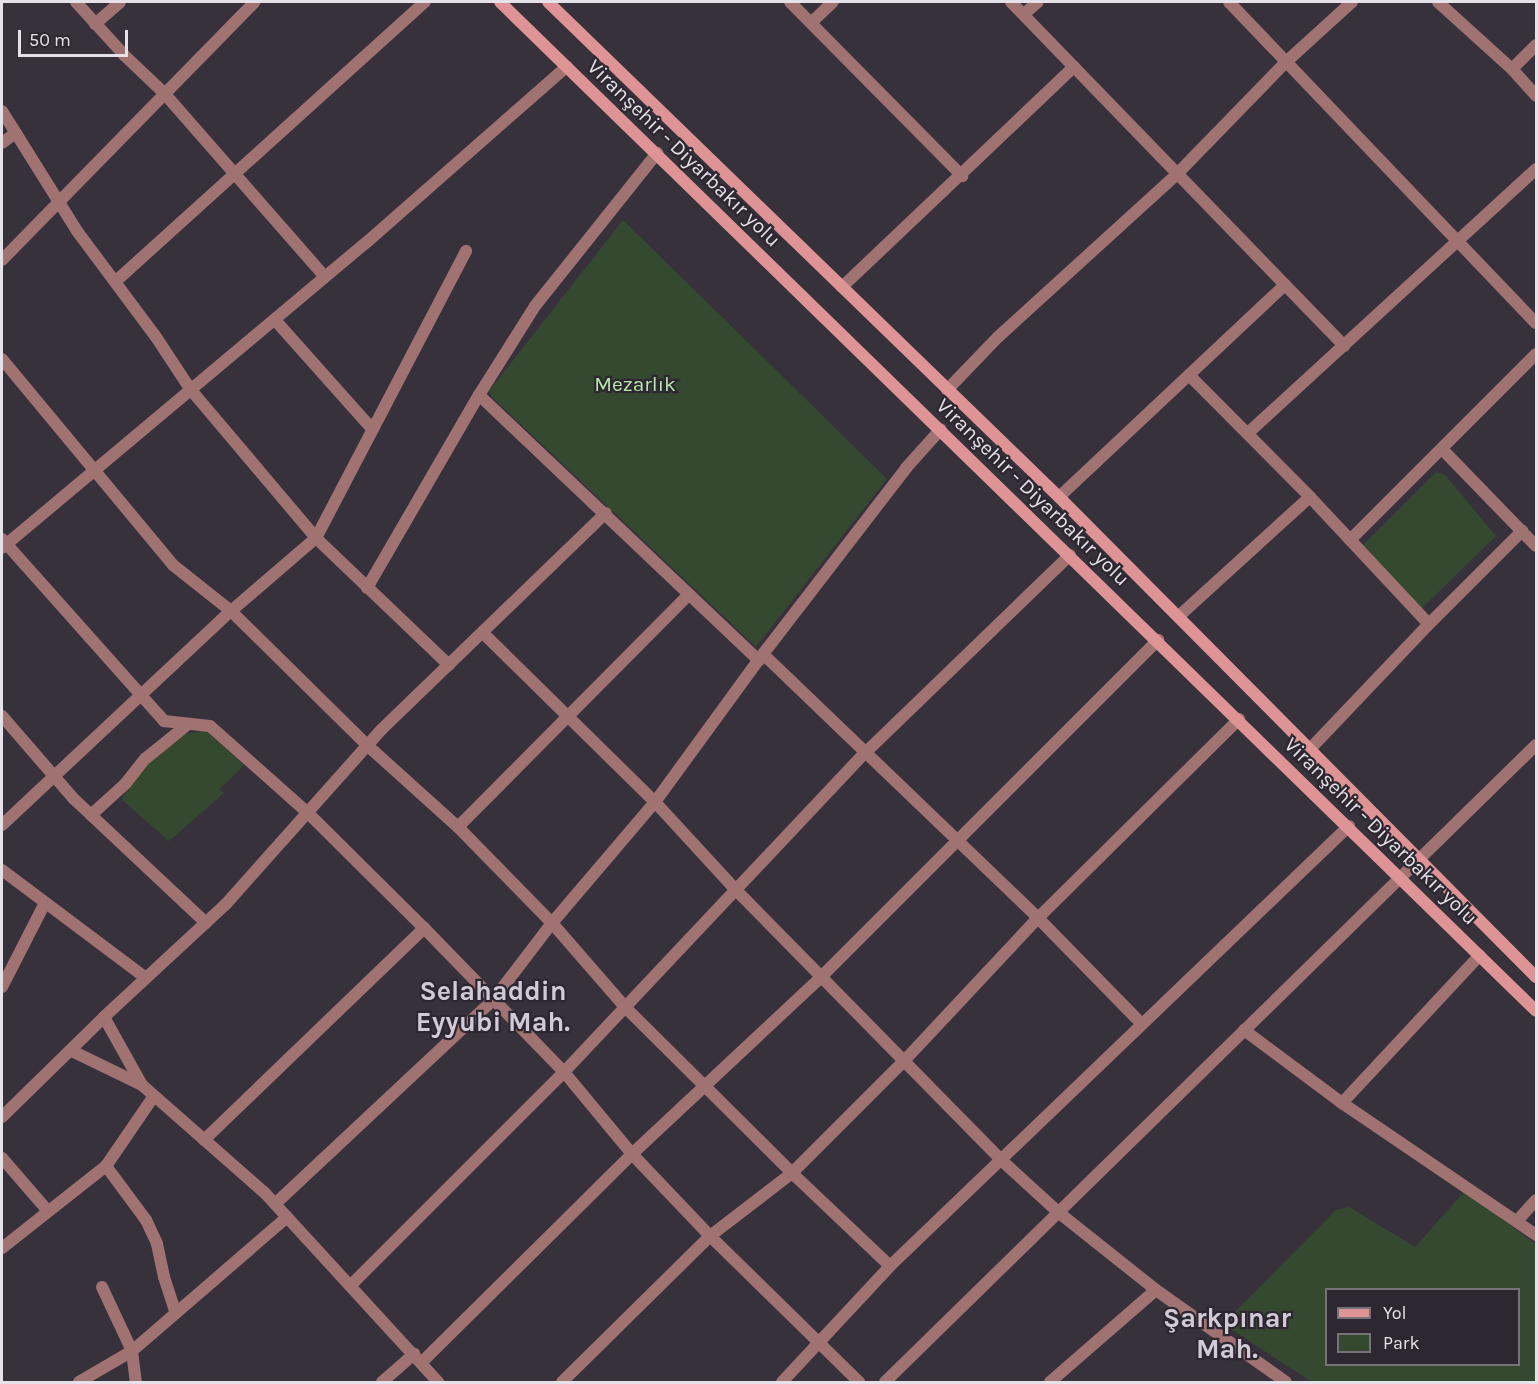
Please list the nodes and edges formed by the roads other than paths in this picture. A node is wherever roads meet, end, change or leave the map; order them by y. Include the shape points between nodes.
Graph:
1 (76, 2) edge
2 (120, 2) edge
3 (255, 2) edge
4 (425, 2) edge
5 (500, 2) edge
6 (548, 2) edge
7 (790, 2) edge
8 (833, 2) edge
9 (1011, 2) edge
10 (1038, 2) edge
11 (1229, 2) edge
12 (1352, 2) edge
13 (1438, 2) edge
14 (1024, 14) junction
15 (812, 22) junction
16 (95, 24) junction
17 (1536, 45) edge
18 (1286, 62) junction
19 (567, 66) junction
20 (1074, 68) junction
21 (1512, 69) junction
22 (164, 93) junction
23 (1536, 96) edge
24 (2, 111) edge
25 (16, 133) junction
26 (2, 143) edge
27 (657, 153) junction
28 (1536, 169) edge
29 (234, 174) junction
30 (1178, 174) junction
31 (962, 176) junction
32 (59, 201) junction
33 (1459, 243) junction
34 (466, 251) dead end
35 (2, 260) edge
36 (325, 277) junction
37 (116, 281) junction
38 (1285, 285) junction
39 (842, 287) junction
40 (275, 320) junction
41 (1536, 323) edge
42 (1344, 346) junction
43 (1536, 354) edge
44 (2, 358) edge
45 (1189, 375) junction
46 (191, 390) junction
47 (947, 390) junction
48 (479, 395) junction
49 (941, 429) junction
50 (373, 430) junction
51 (1248, 432) junction
52 (1442, 449) junction
53 (96, 470) junction
54 (1059, 497) junction
55 (1310, 497) junction
56 (606, 513) junction
57 (1522, 531) junction
58 (316, 538) junction
59 (1350, 540) junction
60 (3, 544) edge
61 (1536, 546) edge
62 (1070, 555) junction
63 (367, 588) junction
64 (689, 594) junction
65 (231, 611) junction
66 (1179, 616) junction
67 (1429, 624) junction
68 (483, 633) junction
69 (1158, 640) junction
70 (761, 658) junction
71 (449, 665) junction
72 (140, 695) junction
73 (2, 716) edge
74 (569, 717) junction
75 (1239, 718) junction
76 (188, 724) junction
77 (1536, 745) edge
78 (368, 746) junction
79 (1310, 749) junction
80 (865, 753) junction
81 (54, 776) junction
82 (655, 802) junction
83 (308, 813) junction
84 (91, 815) junction
85 (2, 825) edge
86 (1349, 826) junction
87 (458, 827) junction
88 (957, 840) junction
89 (1419, 860) junction
90 (2, 870) edge
91 (1401, 877) junction
92 (735, 889) junction
93 (45, 903) junction
94 (1038, 918) junction
95 (206, 923) junction
96 (552, 923) junction
97 (424, 928) junction
98 (1480, 955) junction
99 (821, 977) junction
100 (1536, 977) edge
101 (146, 978) junction
102 (2, 987) edge
103 (494, 999) junction
104 (626, 1008) junction
105 (1536, 1011) edge
106 (104, 1017) junction
107 (1141, 1023) junction
108 (1244, 1030) junction
109 (72, 1051) junction
110 (904, 1061) junction
111 (564, 1072) junction
112 (142, 1085) junction
113 (705, 1086) junction
114 (154, 1096) junction
115 (1342, 1103) junction
116 (2, 1118) edge
117 (204, 1140) junction
118 (632, 1154) junction
119 (2, 1158) edge
120 (1000, 1159) junction
121 (105, 1166) junction
122 (792, 1173) junction
123 (1536, 1200) edge
124 (275, 1204) junction
125 (47, 1210) junction
126 (1058, 1212) junction
127 (287, 1217) junction
128 (1517, 1221) junction
129 (1536, 1235) edge
130 (710, 1236) junction
131 (2, 1248) edge
132 (890, 1266) junction
133 (351, 1285) junction
134 (102, 1287) dead end
135 (1156, 1290) junction
136 (176, 1313) junction
137 (820, 1341) junction
138 (132, 1351) junction
139 (418, 1358) junction
140 (1284, 1382) edge
141 (79, 1383) edge
142 (136, 1383) edge
143 (382, 1383) edge
144 (438, 1383) edge
145 (562, 1383) edge
146 (782, 1383) edge
147 (859, 1383) edge
148 (885, 1383) edge
149 (1050, 1383) edge

1 - 16 street
2 - 16 street
3 - 22 street
4 - 29 street
5 - 19 main road, Viranşehir - Diyarbakır yolu
6 - 39 main road, Viranşehir - Diyarbakır yolu
7 - 15 street
8 - 15 street
9 - 14 street
10 - 14 street
11 - 18 street
12 - 18 street
13 - 21 street
14 - 20 street
15 - 31 street
16 - 22 street
17 - 21 street
18 - 30 street
18 - 33 street
19 - 27 main road, Viranşehir - Diyarbakır yolu
19 - 36 street
20 - 30 street
20 - 31 street
21 - 23 street
22 - 29 street
22 - 32 street
24 - 25 street
25 - 26 street
25 - 32 street
27 - 48 street via 535,306
27 - 49 main road, Viranşehir - Diyarbakır yolu
28 - 33 street
29 - 36 street
29 - 37 street
30 - 38 street
30 - 47 street via 998,337
31 - 39 street
32 - 35 street
32 - 37 street
33 - 41 street
33 - 42 street
34 - 50 street
36 - 40 street
37 - 46 street
38 - 42 street
38 - 45 street
39 - 47 main road, Viranşehir - Diyarbakır yolu
40 - 46 street
40 - 50 street
42 - 51 street
43 - 52 street
44 - 53 street
45 - 51 street
45 - 54 street
46 - 53 street
46 - 58 street
47 - 54 main road, Viranşehir - Diyarbakır yolu
48 - 56 street
48 - 63 street
49 - 62 main road, Viranşehir - Diyarbakır yolu
49 - 70 street via 906,468
50 - 58 street
51 - 55 street
52 - 57 street
52 - 59 street
53 - 60 street
53 - 65 street via 173,565
54 - 66 main road, Viranşehir - Diyarbakır yolu
55 - 59 street
55 - 66 street
56 - 64 street
56 - 68 street
57 - 61 street
57 - 67 street
58 - 63 street
58 - 65 street
59 - 67 street
60 - 72 street
62 - 69 main road, Viranşehir - Diyarbakır yolu
62 - 80 street
63 - 71 street
64 - 70 street
64 - 74 street
65 - 72 street
65 - 78 street
66 - 79 main road, Viranşehir - Diyarbakır yolu
67 - 79 street
68 - 71 street
68 - 74 street
69 - 75 main road, Viranşehir - Diyarbakır yolu
69 - 88 street
70 - 80 street
70 - 82 street
71 - 78 street
72 - 76 street via 164,721
72 - 81 street
73 - 81 street
74 - 82 street
74 - 87 street
75 - 86 main road, Viranşehir - Diyarbakır yolu
75 - 94 street
76 - 83 street via 210,726
76 - 84 street via 145,759
77 - 89 street
78 - 83 street
78 - 87 street
79 - 89 main road, Viranşehir - Diyarbakır yolu
80 - 88 street
80 - 92 street
81 - 84 street
81 - 85 street
82 - 92 street
82 - 96 street
83 - 95 street
83 - 97 street
84 - 95 street
86 - 91 main road, Viranşehir - Diyarbakır yolu
86 - 107 street
87 - 96 street
88 - 94 street
88 - 99 street
89 - 91 street
89 - 100 main road, Viranşehir - Diyarbakır yolu
90 - 93 street
91 - 98 main road, Viranşehir - Diyarbakır yolu
91 - 108 street
92 - 99 street
92 - 104 street
93 - 101 street
93 - 102 street
94 - 107 street
94 - 110 street
95 - 101 street
96 - 103 street
96 - 104 street
97 - 103 street
97 - 117 street
98 - 105 main road, Viranşehir - Diyarbakır yolu
98 - 115 street
99 - 110 street
99 - 113 street
101 - 106 street
103 - 111 street
103 - 124 street
104 - 111 street
104 - 113 street
106 - 109 street
106 - 112 street
107 - 120 street
108 - 115 street
108 - 126 street
109 - 112 street
109 - 116 street
110 - 120 street
110 - 122 street
111 - 118 street
111 - 133 street
112 - 114 street
113 - 118 street
113 - 122 street
114 - 117 street
114 - 121 street
115 - 128 street
117 - 124 street
118 - 130 street
118 - 139 street
119 - 125 street
120 - 126 street
120 - 132 street
121 - 125 street
121 - 136 street via 146,1220
122 - 130 street
122 - 132 street
123 - 128 street
124 - 127 street
125 - 131 street
126 - 135 street
126 - 148 street
127 - 133 street
127 - 136 street
128 - 129 street
130 - 137 street
130 - 145 street
132 - 137 street
133 - 139 street
134 - 138 street
135 - 140 street
135 - 149 street
136 - 138 street
137 - 146 street
137 - 147 street
138 - 141 street
138 - 142 street
139 - 143 street
139 - 144 street

